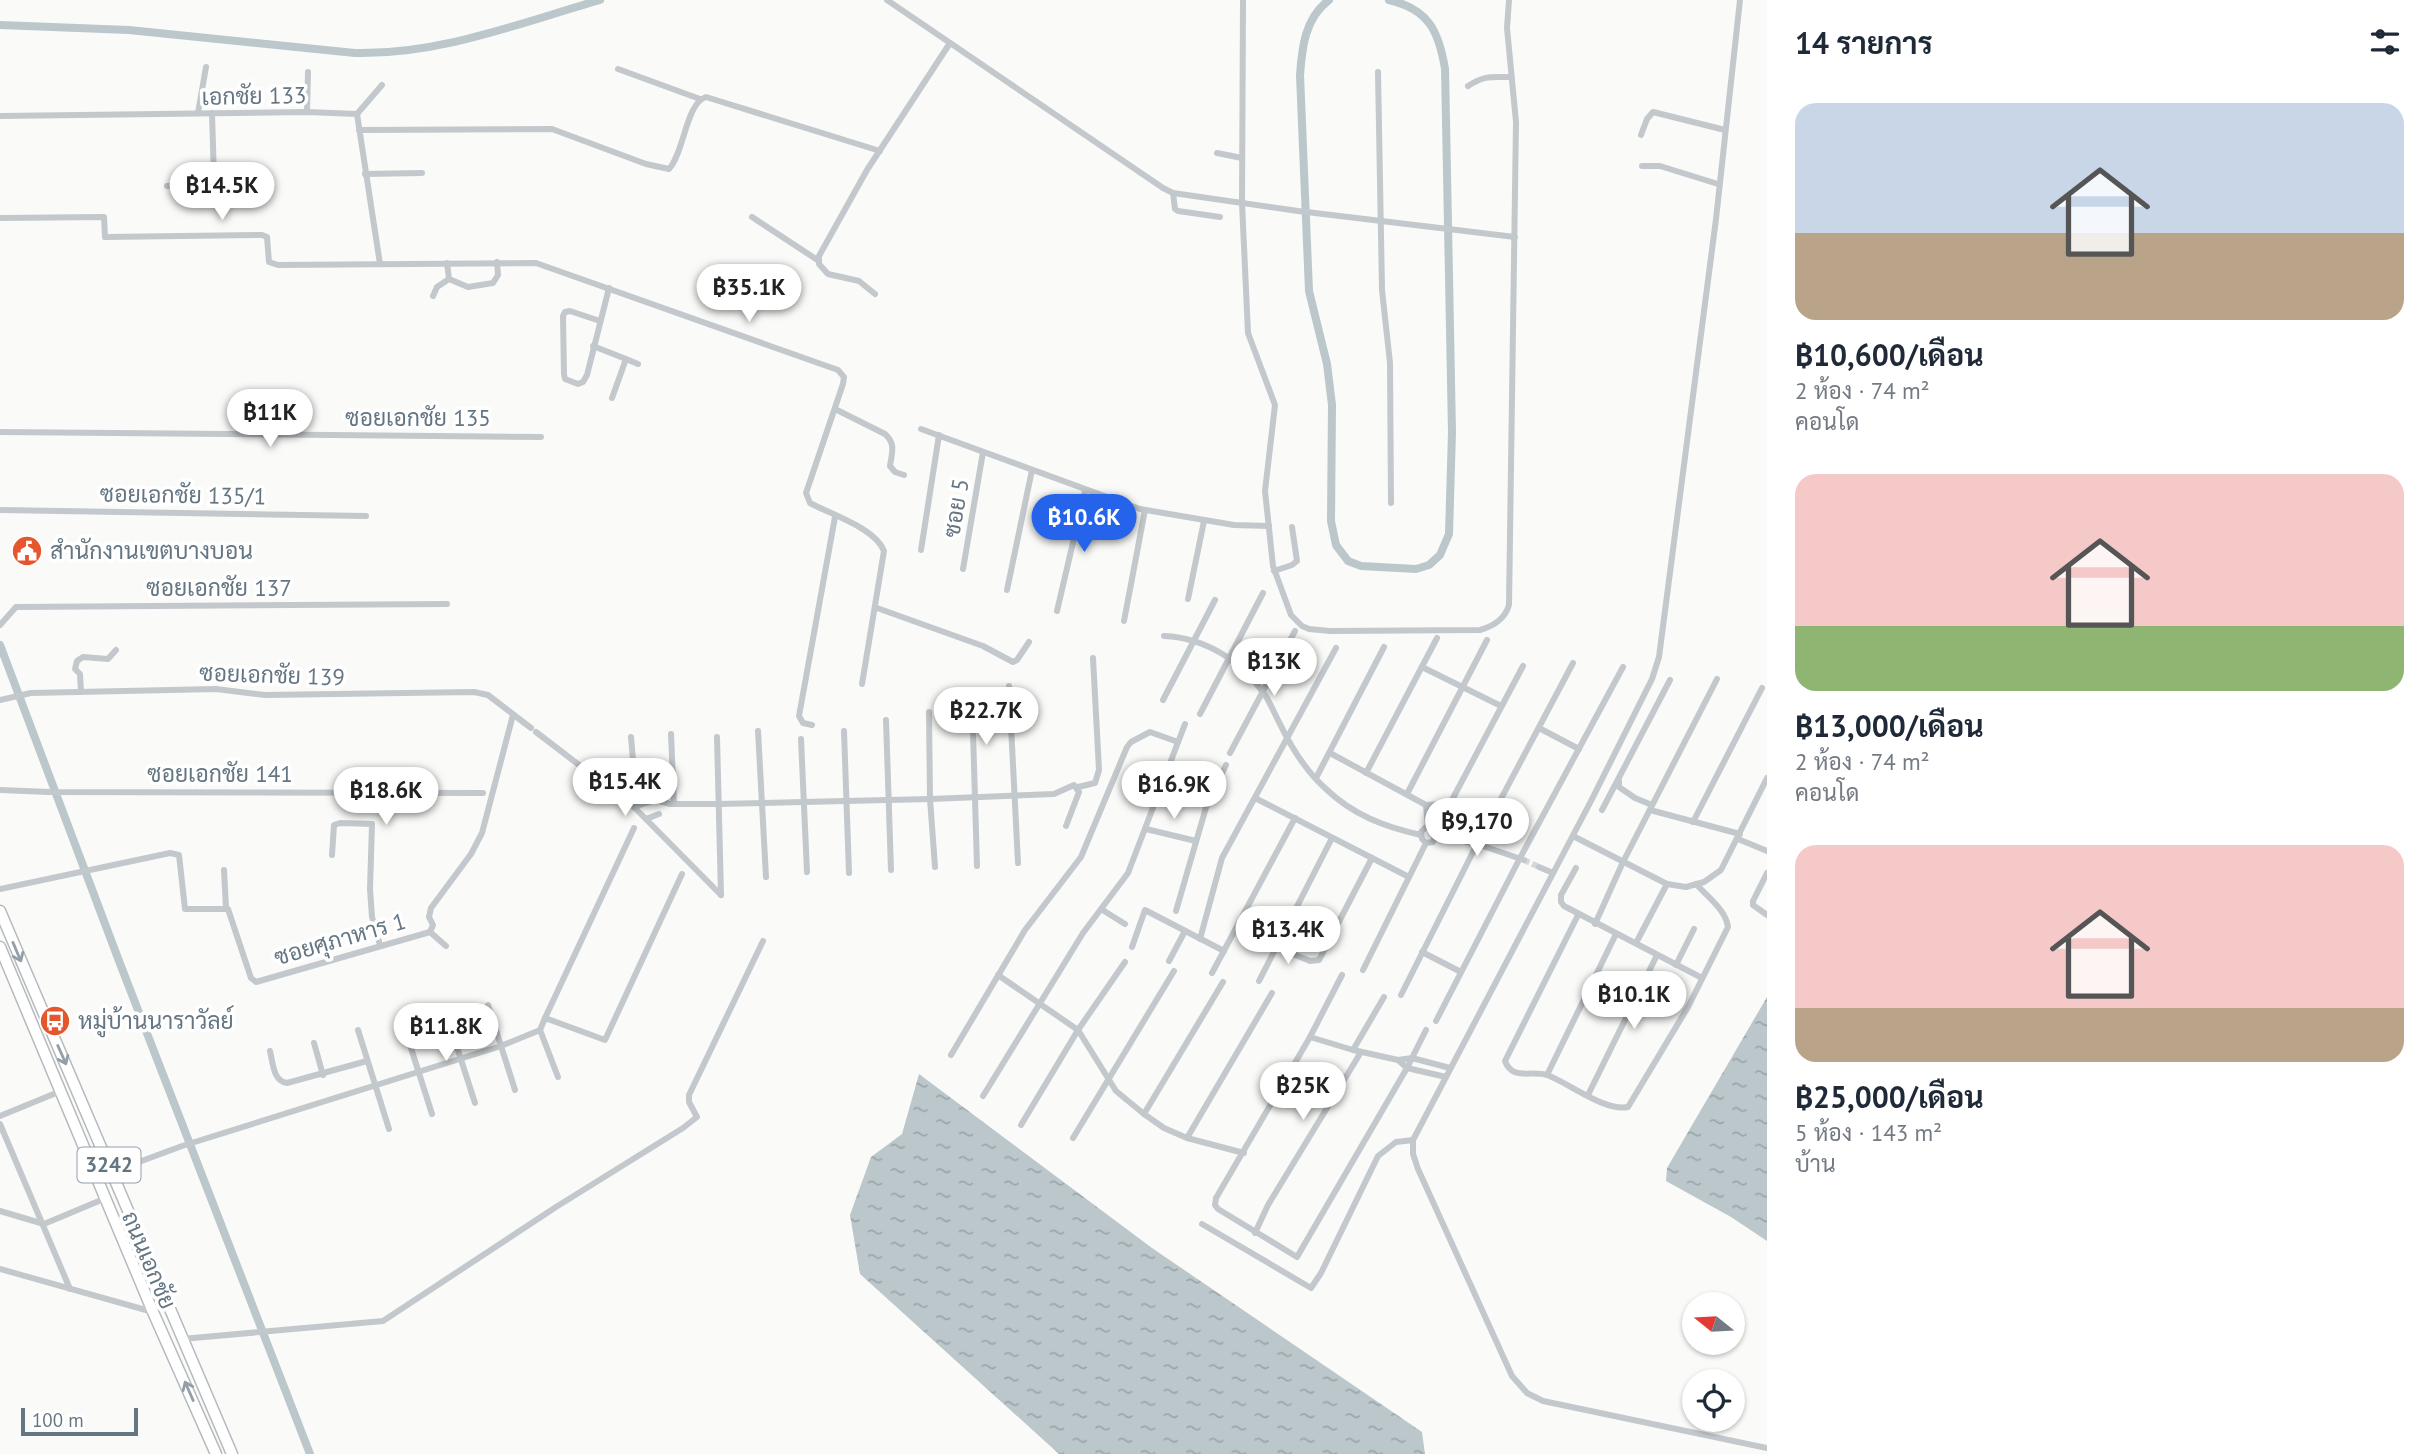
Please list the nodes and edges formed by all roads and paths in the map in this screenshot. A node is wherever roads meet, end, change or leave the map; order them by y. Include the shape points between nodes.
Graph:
1 (887, 0) edge
2 (1242, 0) edge
3 (1509, 0) edge
4 (1740, 0) edge
5 (950, 43) junction
6 (206, 67) dead end
7 (618, 69) dead end
8 (308, 72) dead end
9 (1378, 72) dead end
10 (1511, 77) junction
11 (382, 85) dead end
12 (1468, 86) dead end
13 (700, 99) junction
14 (307, 112) junction
15 (198, 113) junction
16 (212, 113) junction
17 (357, 114) junction
18 (0, 116) edge
19 (359, 130) junction
20 (1725, 130) junction
21 (1640, 135) dead end
22 (880, 151) junction
23 (1217, 153) dead end
24 (1242, 158) junction
25 (1642, 166) dead end
26 (422, 173) dead end
27 (365, 174) junction
28 (1718, 184) junction
29 (167, 186) dead end
30 (1173, 193) junction
31 (1241, 202) junction
32 (752, 217) dead end
33 (1220, 217) dead end
34 (0, 218) edge
35 (1380, 221) junction
36 (1516, 237) junction
37 (819, 261) junction
38 (497, 262) junction
39 (447, 263) junction
40 (380, 264) junction
41 (449, 279) junction
42 (609, 288) junction
43 (875, 294) dead end
44 (433, 296) dead end
45 (600, 321) junction
46 (593, 346) junction
47 (626, 359) junction
48 (638, 364) dead end
49 (612, 398) dead end
50 (835, 409) junction
51 (922, 429) dead end
52 (0, 432) edge
53 (939, 435) junction
54 (541, 437) dead end
55 (983, 452) junction
56 (1032, 470) junction
57 (904, 475) dead end
58 (1085, 491) junction
59 (1391, 503) dead end
60 (0, 510) edge
61 (1145, 510) junction
62 (366, 516) dead end
63 (835, 517) junction
64 (1204, 521) junction
65 (1269, 526) junction
66 (1293, 527) dead end
67 (920, 550) dead end
68 (963, 569) dead end
69 (1275, 571) junction
70 (1007, 590) dead end
71 (1263, 593) dead end
72 (1188, 599) dead end
73 (1215, 600) dead end
74 (447, 604) dead end
75 (877, 608) junction
76 (1057, 611) dead end
77 (1124, 621) dead end
78 (1, 625) edge
79 (1295, 631) dead end
80 (1164, 636) dead end
81 (1437, 638) dead end
82 (1194, 640) junction
83 (1487, 640) dead end
84 (1029, 642) dead end
85 (1384, 647) dead end
86 (1336, 648) dead end
87 (116, 650) dead end
88 (1093, 658) dead end
89 (1230, 658) junction
90 (1573, 663) dead end
91 (1523, 666) dead end
92 (1422, 667) junction
93 (1623, 667) dead end
94 (1717, 679) dead end
95 (1670, 680) dead end
96 (862, 684) dead end
97 (1009, 686) dead end
98 (1462, 687) junction
99 (1762, 688) dead end
100 (81, 692) junction
101 (1262, 692) junction
102 (972, 698) dead end
103 (0, 700) edge
104 (1163, 700) dead end
105 (1501, 706) junction
106 (929, 712) dead end
107 (1200, 714) dead end
108 (513, 715) junction
109 (886, 720) dead end
110 (1185, 724) dead end
111 (812, 725) dead end
112 (1538, 728) junction
113 (758, 731) dead end
114 (844, 731) dead end
115 (671, 734) dead end
116 (631, 737) dead end
117 (717, 737) dead end
118 (1287, 737) junction
119 (801, 739) dead end
120 (1178, 742) junction
121 (1579, 749) junction
122 (1230, 753) dead end
123 (1330, 753) junction
124 (1226, 765) dead end
125 (634, 772) junction
126 (673, 772) junction
127 (1366, 773) junction
128 (1316, 778) junction
129 (1767, 778) edge
130 (1619, 781) junction
131 (1078, 788) junction
132 (0, 790) edge
133 (634, 792) dead end
134 (483, 793) dead end
135 (1407, 794) junction
136 (1016, 795) junction
137 (974, 797) junction
138 (1255, 798) junction
139 (930, 799) junction
140 (889, 800) junction
141 (847, 801) junction
142 (804, 802) junction
143 (761, 803) junction
144 (718, 804) junction
145 (1426, 804) junction
146 (634, 807) junction
147 (667, 808) junction
148 (1651, 808) junction
149 (1602, 810) dead end
150 (1295, 818) junction
151 (646, 819) junction
152 (1693, 822) junction
153 (1066, 826) dead end
154 (1427, 827) junction
155 (634, 828) dead end
156 (1146, 829) junction
157 (1421, 835) junction
158 (1437, 835) junction
159 (1573, 836) junction
160 (1739, 837) junction
161 (1332, 838) junction
162 (1196, 841) junction
163 (1426, 842) junction
164 (1477, 844) junction
165 (1767, 851) edge
166 (332, 855) dead end
167 (1372, 858) junction
168 (1522, 859) junction
169 (1623, 862) junction
170 (1018, 863) dead end
171 (935, 866) dead end
172 (977, 866) dead end
173 (1539, 867) tunnel mouth
174 (1576, 868) dead end
175 (224, 870) dead end
176 (891, 870) dead end
177 (807, 872) dead end
178 (849, 873) dead end
179 (1553, 873) junction
180 (1767, 873) edge
181 (682, 874) dead end
182 (766, 877) dead end
183 (1409, 877) junction
184 (1667, 884) junction
185 (1696, 884) junction
186 (0, 889) edge
187 (226, 908) junction
188 (1101, 909) junction
189 (0, 911) edge
190 (1176, 911) dead end
191 (1578, 915) junction
192 (1767, 915) edge
193 (1595, 923) junction
194 (1125, 924) dead end
195 (1695, 929) dead end
196 (1185, 931) junction
197 (430, 932) junction
198 (1616, 934) junction
199 (1200, 939) junction
200 (763, 941) dead end
201 (1636, 943) junction
202 (380, 945) junction
203 (446, 946) dead end
204 (0, 947) edge
205 (1132, 947) dead end
206 (1276, 947) junction
207 (1224, 951) junction
208 (1422, 951) junction
209 (1657, 955) junction
210 (1125, 961) dead end
211 (1169, 961) dead end
212 (1676, 965) junction
213 (1363, 970) dead end
214 (1174, 971) dead end
215 (1461, 972) junction
216 (1212, 973) dead end
217 (998, 975) junction
218 (1342, 975) dead end
219 (1702, 978) junction
220 (1259, 981) dead end
221 (1223, 982) dead end
222 (1272, 993) dead end
223 (1401, 995) dead end
224 (1384, 997) dead end
225 (1038, 1004) junction
226 (488, 1005) dead end
227 (446, 1013) dead end
228 (545, 1018) junction
229 (1436, 1021) dead end
230 (403, 1023) dead end
231 (358, 1030) dead end
232 (540, 1030) junction
233 (1078, 1030) junction
234 (1426, 1030) dead end
235 (1310, 1037) junction
236 (314, 1043) dead end
237 (501, 1045) junction
238 (270, 1051) dead end
239 (1357, 1051) junction
240 (951, 1055) dead end
241 (459, 1058) junction
242 (1412, 1058) junction
243 (1398, 1060) junction
244 (367, 1061) junction
245 (1407, 1068) junction
246 (1450, 1068) junction
247 (418, 1072) junction
248 (323, 1074) junction
249 (1547, 1075) junction
250 (558, 1077) dead end
251 (1446, 1077) junction
252 (1108, 1080) junction
253 (376, 1085) junction
254 (515, 1090) dead end
255 (61, 1091) junction
256 (1588, 1095) junction
257 (983, 1096) dead end
258 (475, 1103) dead end
259 (432, 1114) dead end
260 (1144, 1114) junction
261 (0, 1116) edge
262 (0, 1124) edge
263 (1021, 1125) dead end
264 (389, 1129) dead end
265 (1073, 1138) dead end
266 (1187, 1138) junction
267 (1413, 1140) junction
268 (1244, 1153) junction
269 (112, 1172) junction
270 (106, 1198) junction
271 (0, 1211) edge
272 (44, 1224) junction
273 (1202, 1224) dead end
274 (1255, 1233) junction
275 (0, 1269) edge
276 (71, 1289) junction
277 (171, 1311) junction
278 (153, 1312) junction
279 (182, 1339) junction
280 (1767, 1448) edge
281 (216, 1454) edge
282 (232, 1454) edge

1 - 5 street
2 - 24 street
3 - 10 street
4 - 20 street
5 - 22 street
5 - 30 street
6 - 15 street
7 - 13 street
8 - 14 street
9 - 35 street
10 - 12 street via 1479,78
10 - 36 street via 1516,122
11 - 17 street
13 - 19 street via 669,169 552,129
13 - 22 street via 706,97
14 - 16 street, เอกชัย 133
14 - 17 street, เอกชัย 133
15 - 16 street, เอกชัย 133
15 - 18 street, เอกชัย 133
16 - 29 street via 214,178
17 - 19 street
19 - 27 street
20 - 21 street via 1653,112
20 - 28 street
22 - 37 street via 845,206
23 - 24 street
24 - 31 street
25 - 28 street via 1660,166
26 - 27 street
27 - 40 street
28 - 159 street via 1659,657 1653,679
30 - 31 street
30 - 33 street via 1178,211
31 - 35 street
31 - 65 street via 1248,333 1275,405 1265,491
32 - 37 street
34 - 40 street via 104,217 105,237 262,235 267,237 272,264
35 - 36 street
35 - 59 street via 1390,363
36 - 69 street via 1511,596 1507,612 1497,623 1480,630 1309,629 1290,615
37 - 43 street via 828,274 859,282
38 - 39 street
38 - 41 street via 498,275 492,283 468,287
38 - 42 street via 549,266
39 - 40 street
39 - 41 street
41 - 44 street
42 - 45 street
42 - 50 street via 838,370 844,377
45 - 46 street
45 - 46 street via 565,312 565,379 583,382
46 - 47 street
47 - 48 street
47 - 49 street
50 - 57 street via 892,440 890,466
50 - 63 street via 806,493 810,503
51 - 53 street
52 - 54 street, ซอยเอกชัย 135
53 - 55 street
53 - 67 street
55 - 56 street
55 - 68 street, ซอย 5
56 - 58 street
56 - 70 street
58 - 61 street
58 - 76 street
60 - 62 street, ซอยเอกชัย 135/1
61 - 64 street
61 - 77 street
63 - 75 street via 880,541 884,551
63 - 111 street via 799,716
64 - 65 street
64 - 72 street
65 - 69 street
66 - 69 street via 1297,561
71 - 89 street
73 - 82 street
74 - 78 street, ซอยเอกชัย 137 via 16,607
75 - 84 street via 983,646 1013,662
75 - 96 street
79 - 101 street
80 - 82 street
81 - 92 street
82 - 89 street
82 - 104 street
83 - 98 street
85 - 123 street
86 - 118 street
87 - 100 street via 108,659 83,657 77,661
88 - 131 street via 1099,770 1095,783
89 - 101 street
89 - 107 street
90 - 112 street
91 - 105 street
92 - 98 street
92 - 127 street
93 - 121 street
94 - 148 street
95 - 130 street
97 - 136 street
98 - 105 street
98 - 135 street
99 - 152 street
100 - 103 street, ซอยเอกชัย 139 via 32,693
100 - 108 street, ซอยเอกชัย 139 via 216,689 339,696 474,692 488,695
101 - 118 street
101 - 122 street
102 - 137 street
105 - 145 street via 1452,800
106 - 139 street
108 - 146 street, ซอยเอกชัย 139
108 - 197 street, ซอยศุภาหาร 1 via 482,834 431,908
109 - 140 street
110 - 120 street
112 - 121 street
112 - 164 street
113 - 143 street
114 - 141 street
115 - 126 street
116 - 125 street
117 - 144 street
118 - 128 street
118 - 138 street
119 - 142 street
120 - 156 street
120 - 217 street via 1150,732 1127,747 1085,851 1042,906
121 - 168 street
123 - 127 street
123 - 128 street
124 - 162 street via 1210,795
125 - 126 street
125 - 133 street
126 - 147 street
127 - 135 street
128 - 157 street via 1353,811 1382,825
129 - 160 street
130 - 148 street via 1619,787
130 - 149 street
131 - 136 street
131 - 153 street
132 - 134 street, ซอยเอกชัย 141
135 - 145 street
136 - 137 street
136 - 170 street
137 - 139 street
137 - 172 street
138 - 150 street
138 - 199 street via 1222,858
139 - 140 street
139 - 171 street
140 - 141 street
140 - 176 street
141 - 142 street
141 - 178 street
142 - 143 street
142 - 177 street
143 - 144 street
143 - 182 street
144 - 147 street
144 - 151 street, ซอยเอกชัย 139 via 721,895
145 - 154 street
146 - 147 street via 653,801
146 - 151 street, ซอยเอกชัย 139
147 - 151 street
148 - 152 street
148 - 169 street
150 - 161 street
150 - 207 street
152 - 160 street
154 - 157 street
154 - 158 street
155 - 228 street
156 - 162 street
156 - 188 street via 1128,873
157 - 163 street
158 - 163 street via 1433,842
158 - 164 street
159 - 169 street
159 - 179 street
160 - 165 street
160 - 185 street via 1721,870
161 - 167 street
161 - 206 street
162 - 190 street
163 - 183 street
164 - 168 street
164 - 208 street
166 - 202 street via 334,825 372,824 372,917
167 - 183 street
167 - 206 street via 1319,960 1310,961
168 - 215 street
169 - 184 street
169 - 193 street
173 - 179 street
174 - 191 street via 1561,902
175 - 187 street
179 - 246 street
180 - 192 street via 1753,901
181 - 228 street via 605,1040
183 - 213 street
184 - 185 street
184 - 201 street
185 - 219 street via 1716,905 1728,927
186 - 187 street via 177,853 186,909
187 - 202 street, ซอยศุภาหาร 1 via 256,982
188 - 194 street
188 - 225 street
189 -> 269 main road, ถนนเอกชัย / 3242
191 - 193 street
191 - 249 street via 1505,1060 1506,1066 1521,1075
193 - 198 street
195 - 212 street
196 - 199 street
196 - 205 street via 1145,910
196 - 211 street
197 - 202 street, ซอยศุภาหาร 1
197 - 203 street
198 - 201 street
198 - 249 street
199 - 207 street
200 - 279 street via 689,1095 697,1117 388,1318 367,1324
201 - 209 street
204 - 255 main road, ถนนเอกชัย / 3242
206 - 220 street
207 - 216 street
208 - 215 street
208 - 223 street
209 - 212 street
209 - 256 street
210 - 233 street
212 - 219 street
214 - 252 street
215 - 229 street
217 - 225 street
217 - 240 street
218 - 235 street
219 - 256 street via 1628,1107
221 - 260 street
222 - 266 street
224 - 239 street
225 - 233 street
225 - 257 street
226 - 237 street
227 - 241 street
228 - 232 street
230 - 247 street
231 - 244 street
232 - 237 street
232 - 250 street
233 - 252 street
233 - 263 street
234 - 242 street
235 - 239 street
235 - 268 street
236 - 248 street
237 - 241 street
237 - 254 street
238 - 248 street via 281,1082
239 - 243 street
239 - 274 street
241 - 247 street
241 - 258 street
242 - 243 street
242 - 245 street
242 - 246 street
243 - 245 street
244 - 248 street
244 - 253 street
245 - 251 street
245 - 274 street via 1297,1257
246 - 251 street
247 - 253 street
247 - 259 street
249 - 256 street
251 - 267 street
252 - 260 street
252 - 265 street
253 - 264 street
253 - 269 street
255 - 261 street
255 - 270 main road, ถนนเอกชัย / 3242
260 - 266 street
262 - 272 street
266 - 268 street
267 - 273 street via 1396,1142 1378,1156 1311,1288
267 - 280 street via 1418,1169 1512,1376 1527,1393 1543,1401
268 - 274 street via 1215,1205
269 - 277 main road, ถนนเอกชัย / 3242
270 - 272 street
270 - 278 main road, ถนนเอกชัย / 3242
271 - 272 street
272 - 276 street
275 - 276 street
276 - 278 street
277 - 278 main road
277 - 279 main road, ถนนเอกชัย / 3242
281 -> 278 main road, ถนนเอกชัย / 3242
279 - 282 main road, ถนนเอกชัย / 3242

